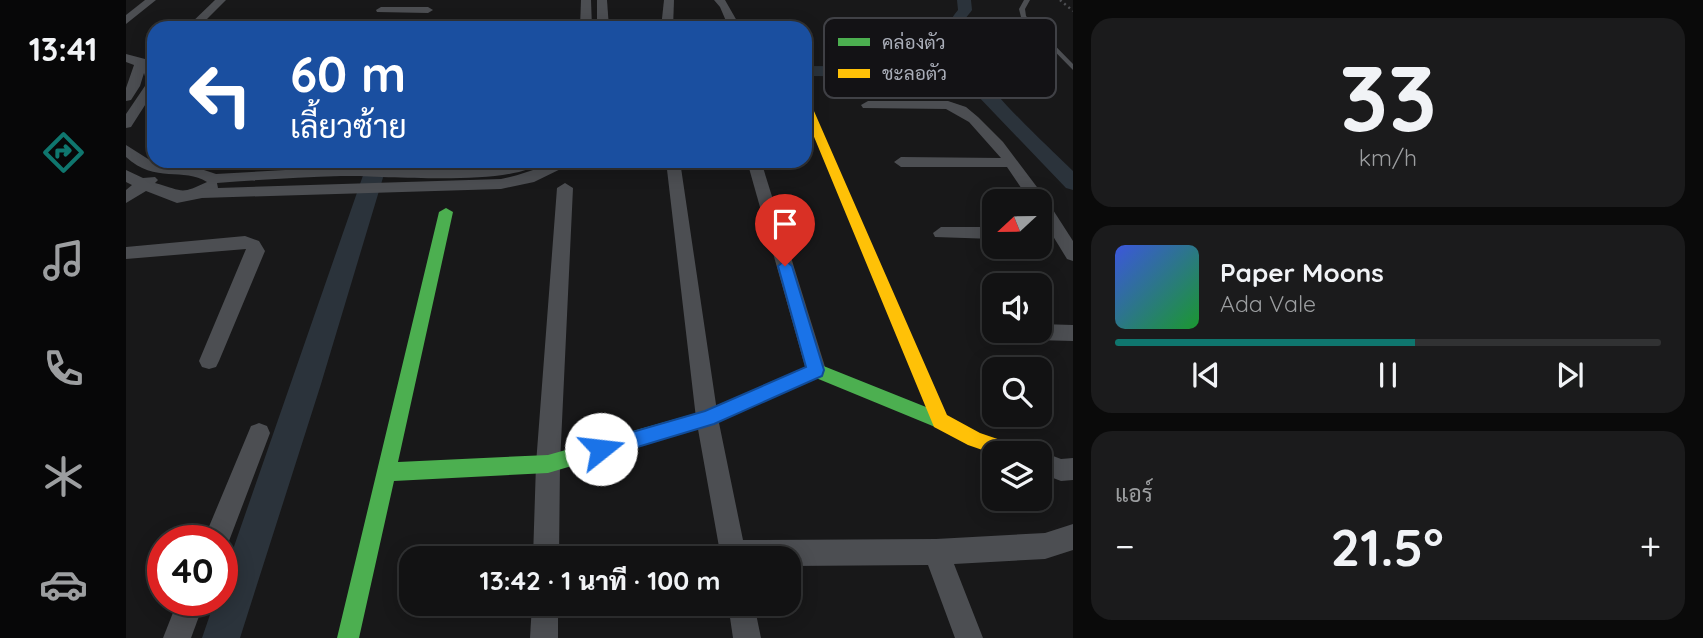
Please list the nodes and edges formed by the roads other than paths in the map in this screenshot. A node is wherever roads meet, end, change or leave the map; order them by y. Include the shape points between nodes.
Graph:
1 (151, 0) edge
2 (220, 0) edge
3 (586, 0) edge
4 (602, 0) edge
5 (668, 0) edge
6 (719, 0) edge
7 (1027, 0) edge
8 (381, 10) edge
9 (428, 10) dead end
10 (1025, 18) edge
11 (126, 21) edge
12 (199, 21) edge
13 (586, 21) edge
14 (603, 21) edge
15 (667, 21) edge
16 (732, 21) edge
17 (1056, 50) edge
18 (126, 58) edge
19 (145, 66) edge
20 (1073, 68) edge
21 (147, 92) edge
22 (126, 97) edge
23 (868, 105) dead end
24 (812, 119) edge
25 (126, 124) edge
26 (126, 149) edge
27 (147, 162) edge
28 (901, 162) dead end
29 (1011, 163) junction
30 (162, 168) edge
31 (170, 168) edge
32 (511, 168) edge
33 (554, 168) edge
34 (674, 168) edge
35 (756, 168) edge
36 (189, 174) junction
37 (126, 176) edge
38 (213, 179) junction
39 (389, 179) junction
40 (461, 180) junction
41 (143, 185) junction
42 (565, 188) dead end
43 (1030, 189) edge
44 (169, 192) junction
45 (203, 193) junction
46 (126, 198) edge
47 (446, 212) dead end
48 (1052, 221) edge
49 (1052, 232) edge
50 (1060, 232) junction
51 (941, 233) dead end
52 (982, 233) edge
53 (1073, 255) edge
54 (128, 256) edge
55 (1052, 332) edge
56 (1073, 333) edge
57 (209, 361) dead end
58 (816, 370) junction
59 (708, 418) junction
60 (940, 421) junction
61 (259, 433) dead end
62 (982, 442) edge
63 (548, 464) junction
64 (385, 472) junction
65 (222, 525) edge
66 (1073, 537) edge
67 (546, 546) edge
68 (732, 546) edge
69 (936, 552) junction
70 (801, 555) edge
71 (186, 616) edge
72 (545, 616) edge
73 (743, 616) edge
74 (177, 638) edge
75 (348, 638) edge
76 (544, 638) edge
77 (747, 638) edge
78 (970, 638) edge

1 - 11 street
2 - 12 street
3 - 13 street
4 - 14 street
5 - 15 street
6 - 16 street
7 - 10 lane via 1022,9
8 - 9 street
17 - 20 lane
18 - 19 street
19 - 22 street
21 - 25 street
23 - 29 street via 959,108
24 - 60 street
26 - 27 street via 134,159
28 - 29 street
29 - 43 street
30 - 41 street
31 - 36 street
32 - 40 street
33 - 40 street via 529,179
34 - 59 street
35 - 58 street
36 - 38 street via 205,173
36 - 44 street via 174,182
37 - 41 street
38 - 39 street via 354,171
38 - 45 street
39 - 40 street
39 - 45 street via 347,187
41 - 44 street
41 - 46 street
42 - 63 street
44 - 45 street via 177,198
47 - 64 street
48 - 50 street
49 - 50 street
50 - 53 street
51 - 52 street
54 - 57 street via 245,242 253,245 256,251
55 - 56 street
58 - 59 street
58 - 60 street
59 - 63 street
59 - 68 street
60 - 62 street
61 - 65 street
63 - 64 street
63 - 67 street
64 - 75 street
66 - 69 street via 1045,546
69 - 70 street
69 - 78 street
71 - 74 street
72 - 76 street
73 - 77 street

